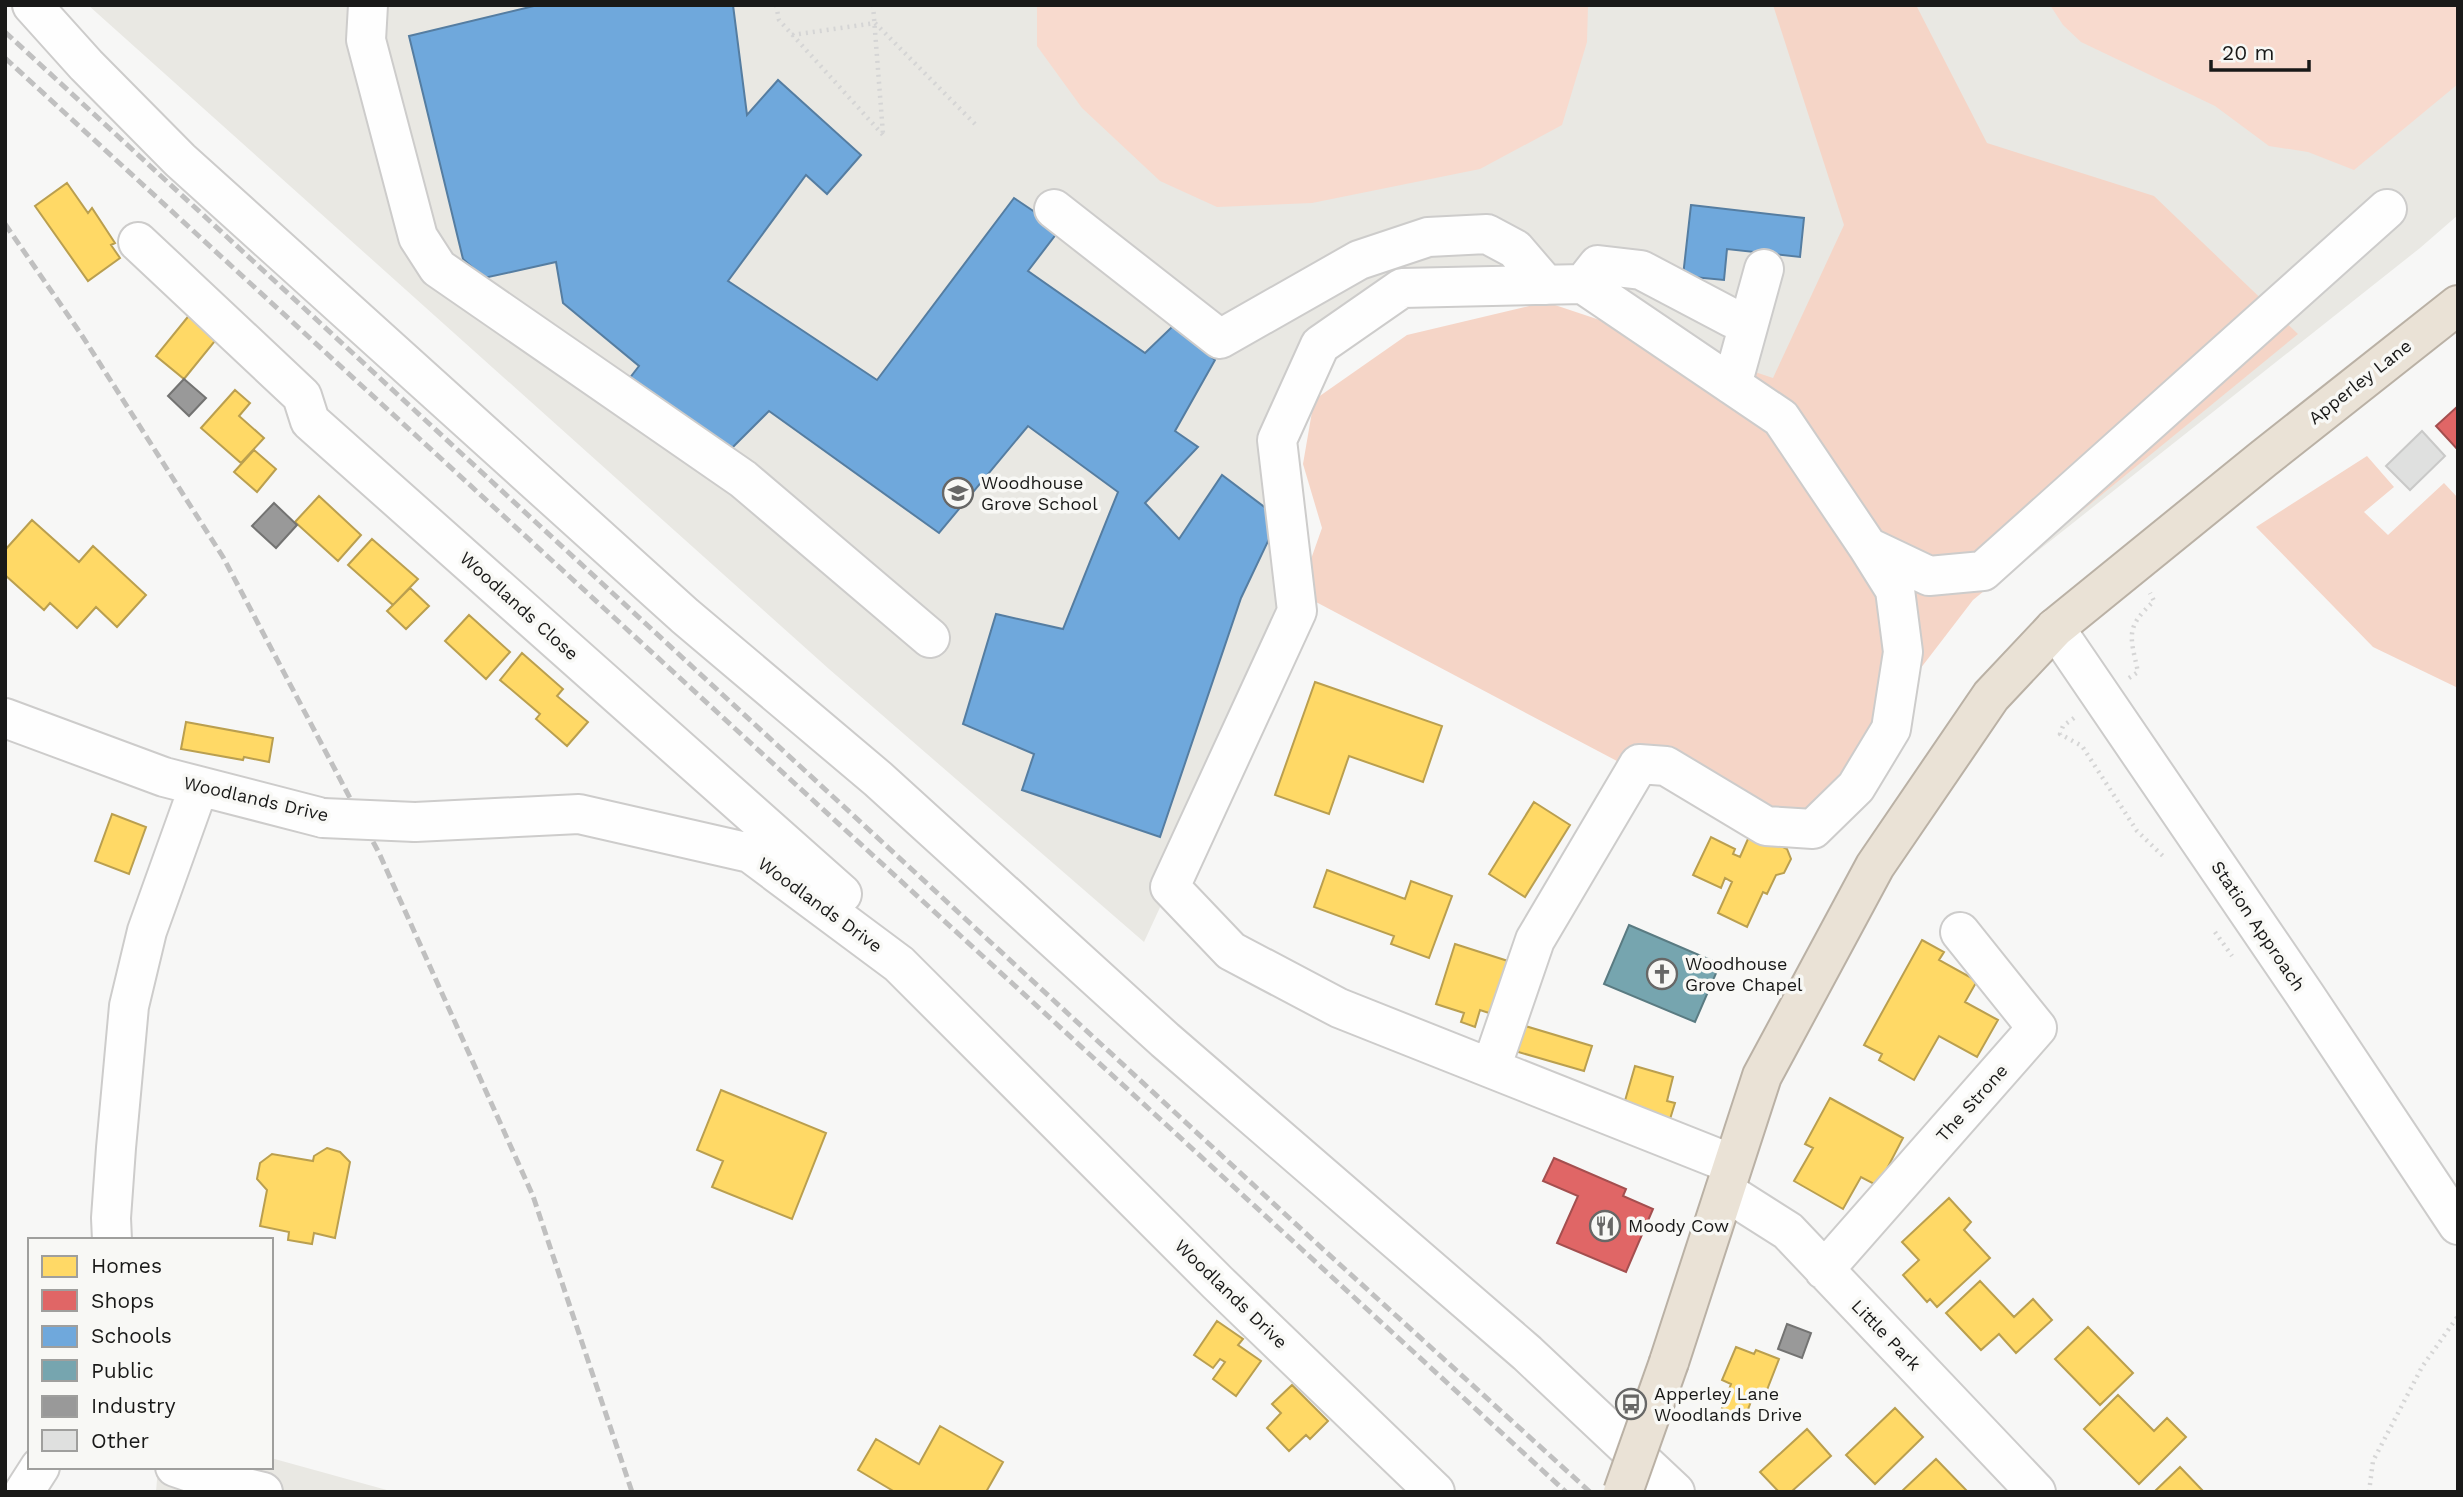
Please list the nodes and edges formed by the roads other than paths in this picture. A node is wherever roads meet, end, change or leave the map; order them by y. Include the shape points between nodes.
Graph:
1 (32, 5) edge
2 (368, 5) edge
3 (2387, 208) dead end
4 (1054, 209) dead end
5 (138, 242) dead end
6 (1764, 269) dead end
7 (1565, 285) junction
8 (2455, 311) edge
9 (1749, 322) junction
10 (1732, 385) junction
11 (1868, 547) junction
12 (2055, 628) junction
13 (930, 638) dead end
14 (5, 718) edge
15 (199, 786) junction
16 (1960, 932) dead end
17 (900, 964) junction
18 (1491, 1068) junction
19 (1729, 1177) junction
20 (2458, 1225) edge
21 (112, 1238) edge
22 (1824, 1270) junction
23 (39, 1469) edge
24 (181, 1469) edge
25 (24, 1492) edge
26 (263, 1492) edge
27 (1435, 1492) edge
28 (1623, 1492) edge
29 (1675, 1492) edge
30 (2036, 1492) edge

1 - 29 street via 191,169 685,616 878,779 1165,1040 1527,1353
2 - 13 street via 366,40 418,237 438,268 743,479
3 - 11 street via 1983,572 1929,576
4 - 7 street via 1220,339 1359,260 1429,237 1487,234
5 - 17 street, Woodlands Close via 302,396 310,421 902,948
6 - 9 street
7 - 9 street via 1598,265 1641,270 1732,318
7 - 10 street
7 - 18 street, Little Park via 1402,288 1320,345 1277,440 1297,611 1170,887 1231,951 1339,1008
8 - 12 highway, Apperley Lane
9 - 10 street
10 - 11 street via 1780,418
11 - 18 street via 1895,590 1903,652 1891,729 1856,787 1813,829 1766,826 1666,766 1639,764 1535,940
12 - 19 highway, Apperley Lane via 1992,696 1875,866 1762,1076
12 - 20 street, Station Approach
14 - 15 street, Woodlands Drive
15 - 17 street, Woodlands Drive, bridge via 323,818 415,822 579,814 750,853
15 - 21 street via 147,931 129,1006
16 - 22 street, The Strone via 2037,1028
17 - 27 street, Woodlands Drive via 1218,1283
18 - 19 street, Little Park
19 - 22 street, Little Park
19 - 28 highway, Apperley Lane, bridge
22 - 30 street, Little Park
23 - 25 street
24 - 26 street

